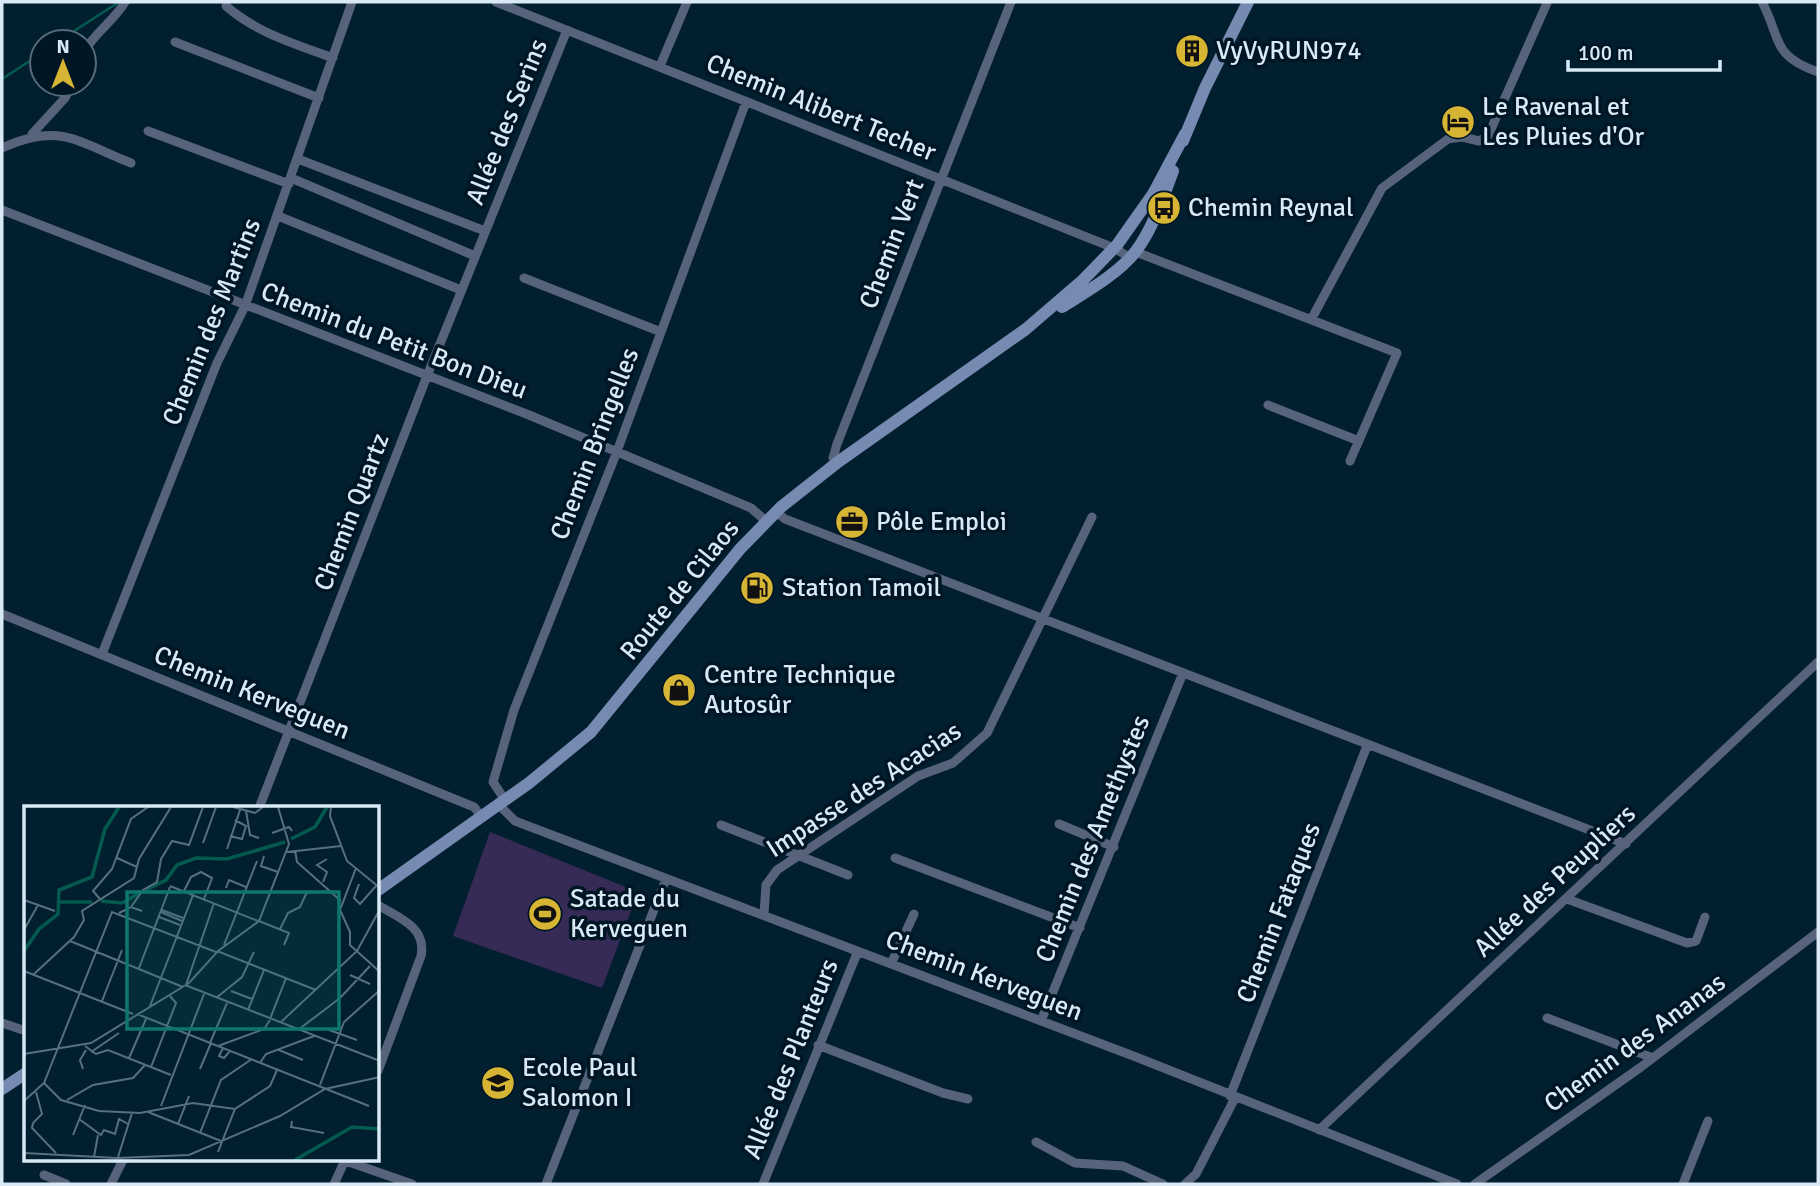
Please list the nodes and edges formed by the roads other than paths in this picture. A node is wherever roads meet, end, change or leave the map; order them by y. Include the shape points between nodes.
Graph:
1 (125, 2) edge
2 (352, 2) edge
3 (496, 2) edge
4 (687, 2) edge
5 (1010, 2) edge
6 (1248, 2) edge
7 (1547, 2) edge
8 (1762, 2) edge
9 (226, 6) dead end
10 (567, 30) junction
11 (98, 34) edge
12 (175, 42) dead end
13 (332, 58) junction
14 (660, 66) junction
15 (1818, 72) edge
16 (65, 98) edge
17 (319, 98) junction
18 (747, 102) junction
19 (148, 131) dead end
20 (30, 136) junction
21 (2, 148) edge
22 (298, 159) junction
23 (131, 163) dead end
24 (940, 179) junction
25 (290, 181) junction
26 (1163, 185) junction
27 (2, 210) edge
28 (278, 216) junction
29 (485, 231) junction
30 (1114, 248) junction
31 (1133, 254) junction
32 (475, 256) junction
33 (524, 278) dead end
34 (461, 290) junction
35 (245, 306) junction
36 (1312, 318) junction
37 (1026, 328) junction
38 (661, 332) junction
39 (427, 376) junction
40 (1268, 405) dead end
41 (1359, 441) junction
42 (616, 454) junction
43 (1350, 461) dead end
44 (838, 462) junction
45 (771, 517) junction
46 (1092, 517) dead end
47 (2, 614) edge
48 (1045, 619) junction
49 (102, 654) junction
50 (1818, 662) edge
51 (1183, 673) junction
52 (290, 731) junction
53 (1367, 746) junction
54 (502, 802) junction
55 (260, 806) edge
56 (482, 817) junction
57 (1059, 824) dead end
58 (721, 825) dead end
59 (1626, 844) junction
60 (1114, 847) junction
61 (800, 855) junction
62 (895, 858) dead end
63 (848, 875) dead end
64 (666, 879) junction
65 (380, 889) edge
66 (1567, 899) junction
67 (380, 906) edge
68 (764, 914) junction
69 (914, 914) dead end
70 (1705, 917) dead end
71 (1080, 928) junction
72 (1818, 932) edge
73 (858, 951) junction
74 (891, 964) junction
75 (1547, 1018) dead end
76 (1041, 1021) junction
77 (2, 1023) edge
78 (24, 1030) edge
79 (818, 1045) junction
80 (1653, 1058) junction
81 (380, 1065) edge
82 (24, 1074) edge
83 (2, 1089) edge
84 (1233, 1097) junction
85 (968, 1099) dead end
86 (1708, 1121) dead end
87 (1319, 1130) junction
88 (1036, 1142) dead end
89 (122, 1162) edge
90 (343, 1162) edge
91 (350, 1162) edge
92 (44, 1175) dead end
93 (66, 1184) edge
94 (111, 1184) edge
95 (334, 1184) edge
96 (412, 1184) edge
97 (546, 1184) edge
98 (763, 1184) edge
99 (1163, 1184) edge
100 (1185, 1184) edge
101 (1457, 1184) edge
102 (1475, 1184) edge
103 (1683, 1184) edge

1 - 11 street
2 - 13 street, Chemin des Martins
3 - 10 street, Chemin Alibert Techer
4 - 14 street
5 - 24 street, Chemin Vert
6 - 26 main road, Route de Cilaos
7 - 36 street via 1488,136 1479,141 1462,136 1448,139 1382,188
8 - 15 street via 1779,46 1788,57
9 - 13 street via 245,22
10 - 14 street, Chemin Alibert Techer
10 - 29 street, Allée des Serins
12 - 17 street
13 - 17 street, Chemin des Martins
14 - 18 street, Chemin Alibert Techer
16 - 20 street
17 - 22 street, Chemin des Martins
18 - 24 street, Chemin Alibert Techer
18 - 38 street, Chemin Bringelles
19 - 25 street
20 - 21 street
20 - 23 street via 51,133 67,137
22 - 25 street, Chemin des Martins
22 - 29 street
24 - 30 street, Chemin Alibert Techer
24 - 44 street, Chemin Vert via 836,444 833,458
25 - 28 street, Chemin des Martins
25 - 32 street
26 - 30 main road, Route de Cilaos
26 - 31 main road, Route de Cilaos
27 - 35 street, Chemin du Petit Bon Dieu
28 - 34 street
28 - 35 street, Chemin des Martins
29 - 32 street, Chemin Quartz
30 - 31 street, Chemin Alibert Techer
30 - 37 main road, Route de Cilaos
31 - 36 street
31 - 37 main road, Route de Cilaos via 1092,288
32 - 34 street, Chemin Quartz
33 - 38 street
34 - 39 street, Chemin Quartz
35 - 39 street, Chemin du Petit Bon Dieu
35 - 49 street, Chemin des Martins via 217,363
36 - 41 street via 1397,353
37 - 44 main road, Route de Cilaos
38 - 42 street, Chemin Bringelles
39 - 42 street, Chemin du Petit Bon Dieu
39 - 52 street, Chemin Quartz
40 - 41 street
41 - 43 street
42 - 45 street, Chemin du Petit Bon Dieu
42 - 54 street, Chemin Bringelles via 514,710 493,782
44 - 45 main road, Route de Cilaos
45 - 48 street, Chemin du Petit Bon Dieu
45 - 54 main road, Route de Cilaos via 591,732
46 - 48 street, Impasse des Acacias
47 - 49 street, Chemin Kerveguen
48 - 51 street, Chemin du Petit Bon Dieu
48 - 61 street, Impasse des Acacias via 987,733 971,750 953,763 918,776
49 - 52 street, Chemin Kerveguen
50 - 59 street, Allée des Peupliers
51 - 53 street, Chemin du Petit Bon Dieu
51 - 60 street, Chemin des Amethystes
52 - 55 street, Chemin Quartz
52 - 56 street, Chemin Kerveguen via 474,807
53 - 59 street, Chemin du Petit Bon Dieu
53 - 84 street, Chemin Fataques
54 - 56 main road, Route de Cilaos
54 - 64 street, Chemin Kerveguen via 515,821
56 - 65 main road, Route de Cilaos
57 - 60 street
58 - 61 street
59 - 66 street, Allée des Peupliers
60 - 71 street, Chemin des Amethystes
61 - 63 street
61 - 68 street, Impasse des Acacias via 769,880
62 - 71 street
64 - 68 street, Chemin Kerveguen
64 - 97 street
66 - 70 street via 1687,943 1696,941
66 - 87 street, Allée des Peupliers
67 - 81 street via 417,929 422,943
68 - 73 street, Chemin Kerveguen
69 - 74 street
71 - 76 street, Chemin des Amethystes
72 - 80 street, Chemin des Ananas
73 - 74 street, Chemin Kerveguen
73 - 79 street, Allée des Planteurs
74 - 76 street, Chemin Kerveguen
75 - 80 street
76 - 84 street, Chemin Kerveguen
77 - 78 street
79 - 85 street
79 - 98 street, Allée des Planteurs
80 - 102 street, Chemin des Ananas
82 - 83 main road
84 - 87 street, Chemin Kerveguen
84 - 100 street, Chemin Fataques via 1196,1174
86 - 103 street
87 - 101 street, Chemin Kerveguen
88 - 99 street via 1075,1163 1123,1166
89 - 94 street
90 - 95 street
91 - 96 street
92 - 93 street

